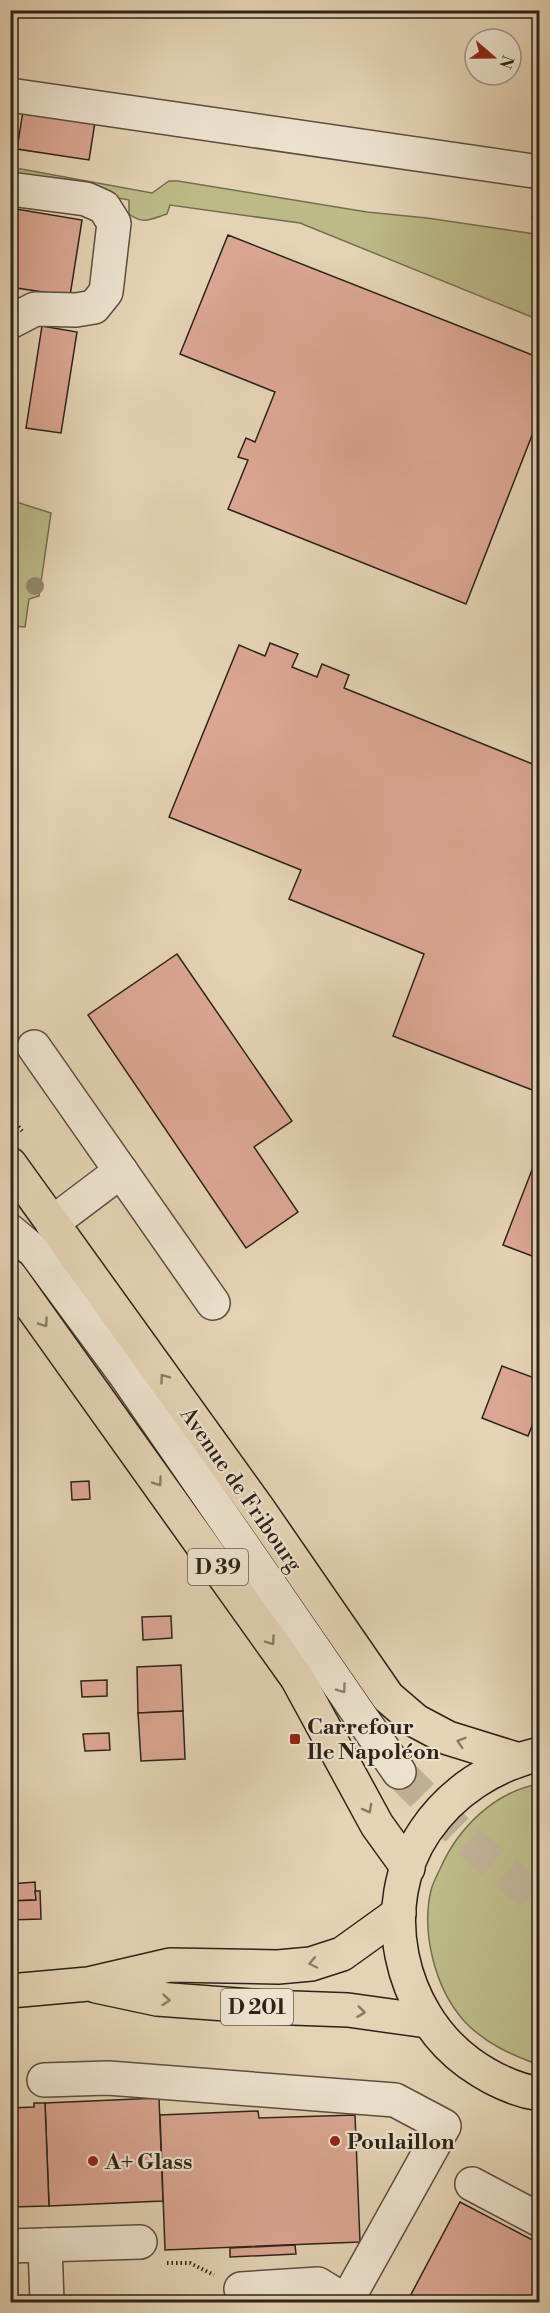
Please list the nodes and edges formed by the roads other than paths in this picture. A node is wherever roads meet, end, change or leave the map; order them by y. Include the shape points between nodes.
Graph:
1 (10, 95) edge
2 (540, 172) edge
3 (10, 189) edge
4 (10, 322) edge
5 (34, 1047) dead end
6 (10, 1164) edge
7 (120, 1171) junction
8 (52, 1223) junction
9 (10, 1231) edge
10 (10, 1276) edge
11 (213, 1303) dead end
12 (528, 1757) edge
13 (399, 1772) tunnel mouth
14 (408, 1868) junction
15 (399, 1913) junction
16 (88, 1984) junction
17 (10, 1991) edge
18 (427, 2021) junction
19 (44, 2080) dead end
20 (540, 2094) edge
21 (471, 2184) dead end
22 (540, 2220) edge
23 (45, 2245) junction
24 (10, 2246) edge
25 (149, 2253) road end
26 (241, 2289) dead end
27 (47, 2302) edge
28 (346, 2302) edge

1 - 2 lane
3 - 4 lane via 86,199 104,207 114,223 106,292 94,307 35,309
5 - 7 lane
6 - 8 main road, Avenue de Fribourg / D 39
7 - 8 lane
7 - 11 lane
12 -> 8 main road, Avenue de Fribourg / D 39 via 448,1738 416,1721 388,1697
9 -> 13 lane via 34,1251 124,1373
10 -> 14 main road, D 39 via 297,1678 377,1825
12 - 14 main road via 481,1777 450,1801 424,1832
14 - 15 main road
15 -> 16 main road, D 201 via 342,1954 311,1964 170,1965
15 - 18 main road via 400,1951 410,1988
16 - 17 main road, D 201
16 -> 18 main road, D 201 via 157,1999 348,2010
18 - 20 main road via 455,2053 489,2078
19 - 28 lane via 108,2078 395,2100 444,2126
21 - 22 lane
23 - 24 lane
23 - 25 lane
23 - 27 lane
26 - 28 lane via 318,2284

